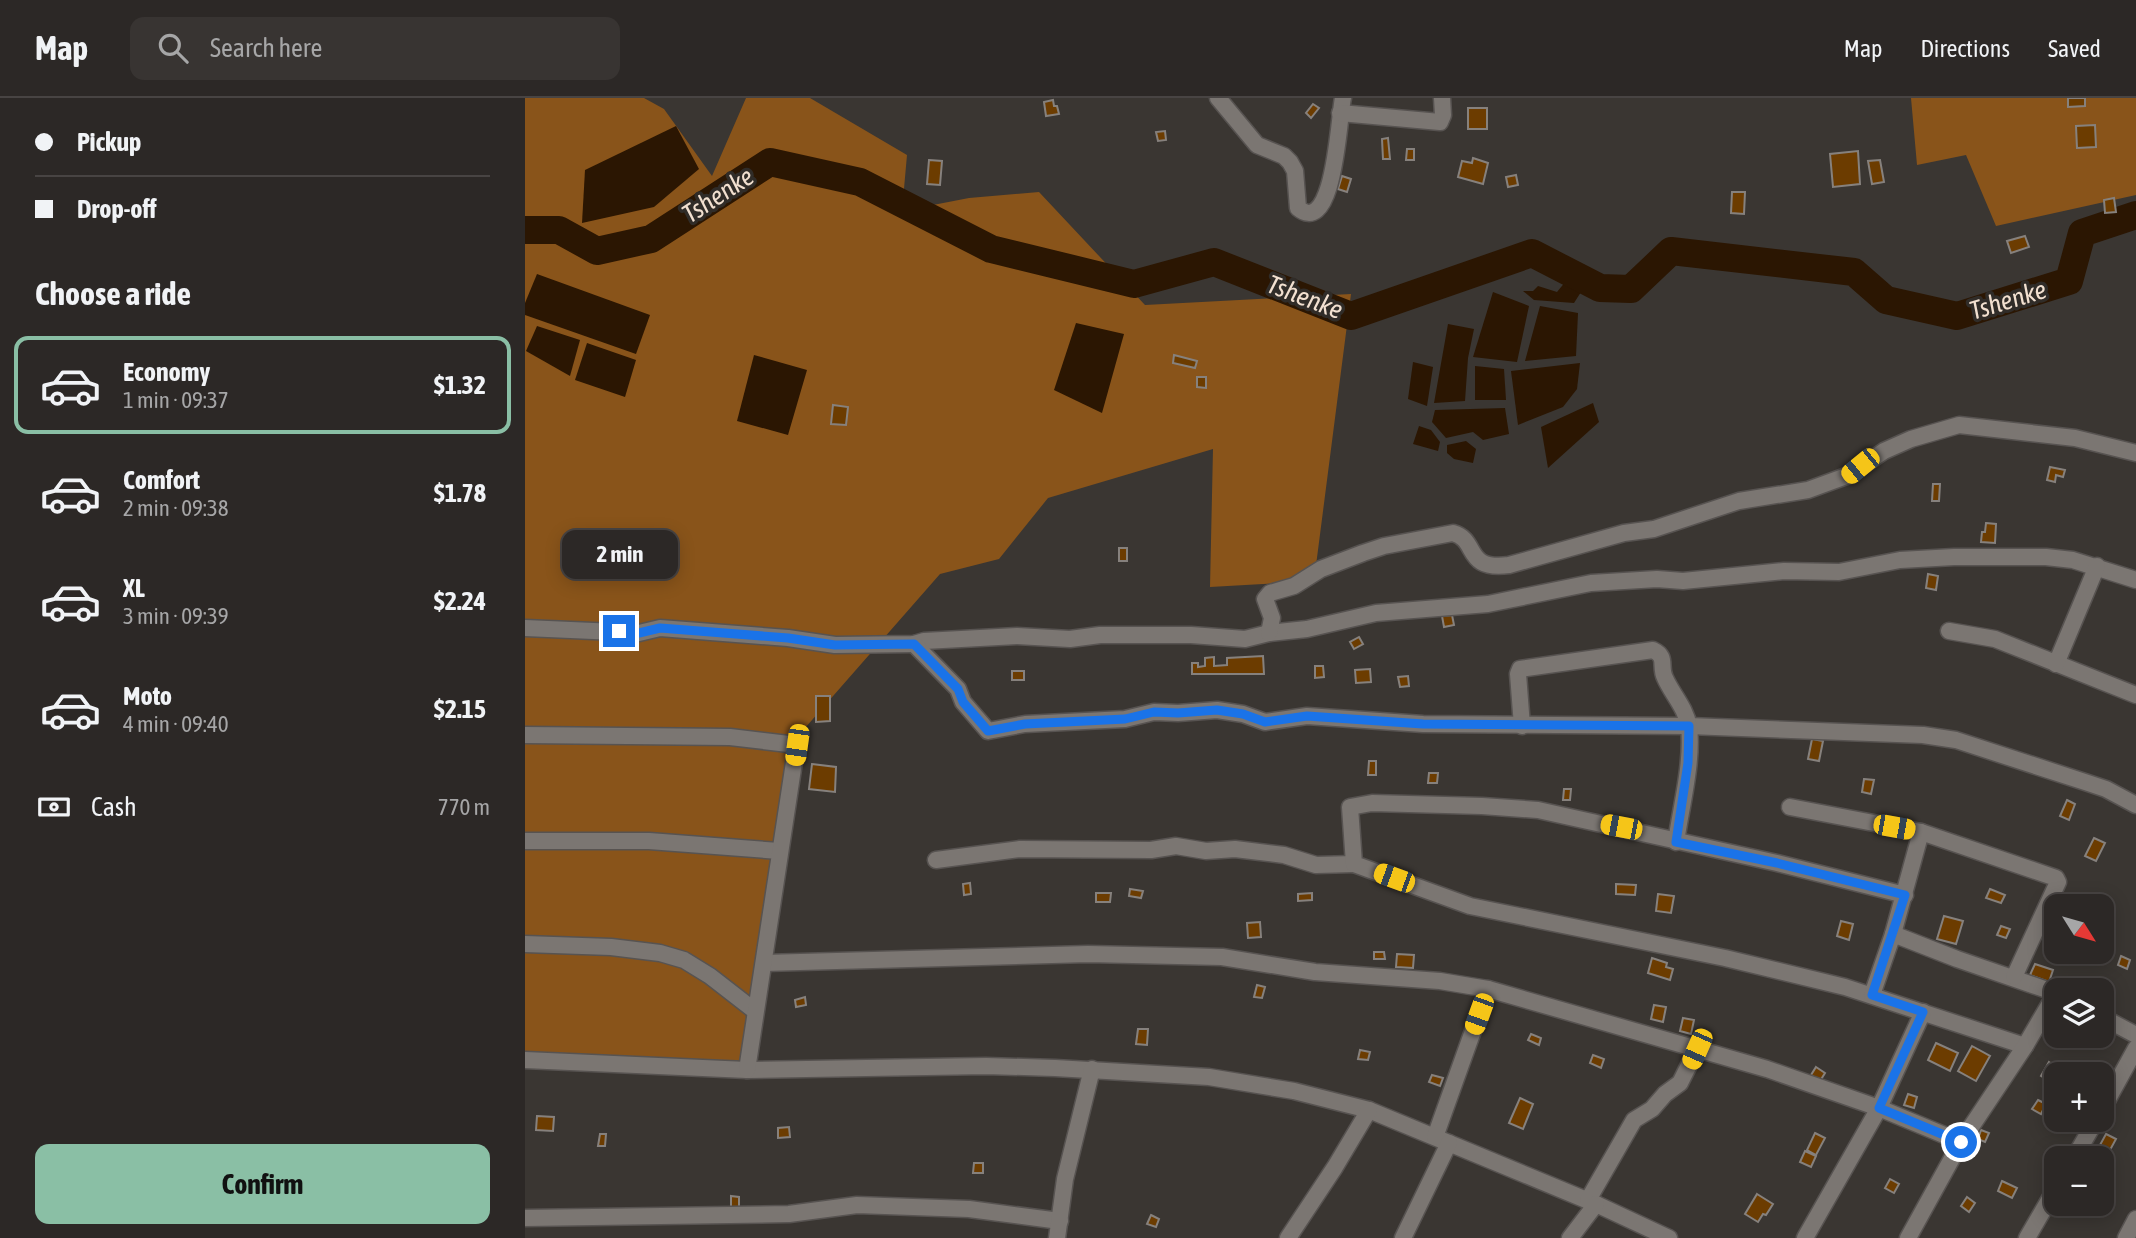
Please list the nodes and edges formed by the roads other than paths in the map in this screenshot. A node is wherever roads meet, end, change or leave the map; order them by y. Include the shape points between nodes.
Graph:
1 (1218, 98) edge
2 (1442, 98) edge
3 (1342, 105) edge
4 (2136, 453) edge
5 (2097, 565) junction
6 (2136, 580) edge
7 (525, 628) edge
8 (1949, 631) dead end
9 (1269, 633) junction
10 (914, 644) junction
11 (2056, 664) junction
12 (2136, 695) edge
13 (1522, 726) junction
14 (1689, 726) junction
15 (525, 735) edge
16 (2136, 805) edge
17 (1790, 807) dead end
18 (1921, 832) junction
19 (525, 841) edge
20 (1676, 842) junction
21 (779, 851) junction
22 (936, 860) dead end
23 (1354, 864) junction
24 (1905, 895) junction
25 (1893, 934) junction
26 (525, 944) edge
27 (764, 963) junction
28 (2014, 977) junction
29 (2044, 988) edge
30 (1488, 989) junction
31 (1872, 995) junction
32 (755, 1011) junction
33 (1923, 1012) junction
34 (2044, 1014) edge
35 (2114, 1023) edge
36 (2136, 1035) edge
37 (2025, 1046) junction
38 (2136, 1048) edge
39 (1697, 1049) junction
40 (525, 1060) edge
41 (1092, 1069) junction
42 (747, 1070) junction
43 (2114, 1088) edge
44 (1879, 1108) junction
45 (1369, 1110) junction
46 (1442, 1140) junction
47 (1961, 1142) junction
48 (1592, 1202) junction
49 (2044, 1209) edge
50 (525, 1218) edge
51 (2136, 1219) edge
52 (1059, 1221) junction
53 (1058, 1238) edge
54 (1288, 1238) edge
55 (1403, 1238) edge
56 (1570, 1238) edge
57 (1669, 1238) edge
58 (1805, 1238) edge
59 (1908, 1238) edge
60 (2027, 1238) edge
61 (2127, 1238) edge

1 - 3 street via 1257,145 1290,162 1298,208 1306,212 1322,205 1335,163
2 - 3 street via 1440,122
4 - 9 street via 2075,438 1959,425 1911,439 1849,475 1808,490 1739,501 1654,529 1509,565 1480,563 1460,535 1453,533 1384,546 1270,593 1265,599 1272,618
5 - 6 street
5 - 9 street via 2046,556 1954,556 1839,572 1591,583 1499,603 1376,612
5 - 11 street
7 - 10 street via 639,633 660,628 835,645
8 - 11 street via 1995,639
9 - 10 street via 1245,639 1017,636
10 - 13 street via 958,689 988,731 1197,710 1230,712 1265,722 1307,716
11 - 12 street
13 - 14 street
13 - 14 street via 1520,669 1653,650 1663,657 1665,678
14 - 16 street via 1838,730 1956,740 2106,789
14 - 20 street
15 - 21 street via 798,740
17 - 18 street
18 - 24 street
18 - 28 street via 2056,877 2058,882
19 - 21 street via 649,841
20 - 23 street via 1538,810 1372,803 1350,807
20 - 24 street
21 - 27 street
22 - 23 street via 1020,849 1151,850 1176,846 1284,855 1316,865
23 - 31 street via 1470,906 1725,958
24 - 25 street
25 - 28 street
25 - 31 street
26 - 32 street via 660,953 684,960
27 - 30 street via 1088,954 1222,957 1315,972
27 - 32 street
28 - 29 street
30 - 39 street
30 - 46 street
31 - 33 street
32 - 42 street
33 - 37 street
33 - 44 street
34 - 37 street
35 - 36 street
37 - 47 street
38 - 43 street
39 - 44 street
39 - 48 street via 1680,1083 1634,1120
40 - 42 street
41 - 42 street
41 - 45 street via 1209,1077
41 - 52 street
44 - 47 street
44 - 58 street
45 - 46 street
45 - 54 street
46 - 48 street
46 - 55 street
47 - 59 street
48 - 56 street
48 - 57 street
49 - 60 street
50 - 52 street via 789,1214 856,1205 969,1209
51 - 61 street
52 - 53 street

